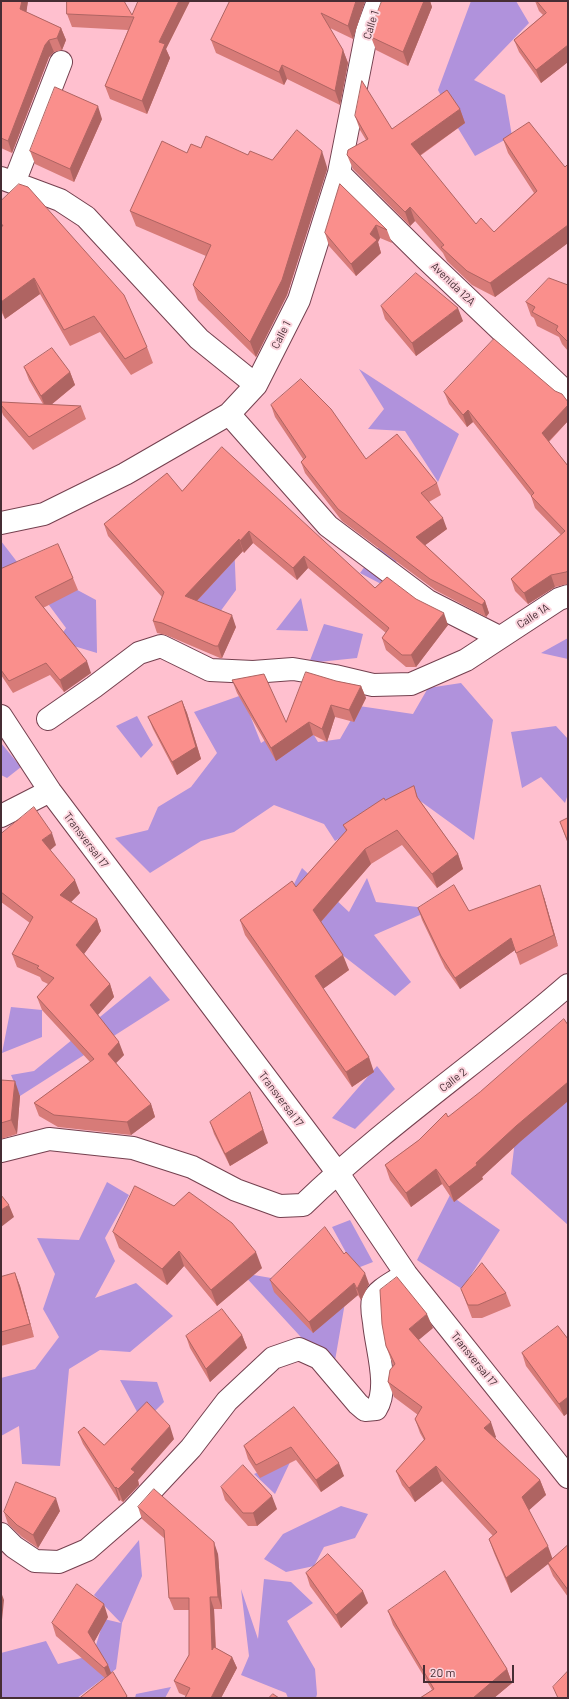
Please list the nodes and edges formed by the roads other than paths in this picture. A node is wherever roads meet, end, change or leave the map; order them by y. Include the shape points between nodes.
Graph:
1 (378, 1) edge
2 (61, 62) dead end
3 (339, 173) junction
4 (8, 180) edge
5 (256, 385) junction
6 (568, 394) edge
7 (229, 414) junction
8 (1, 523) edge
9 (568, 596) edge
10 (499, 637) junction
11 (1, 716) edge
12 (48, 719) dead end
13 (50, 791) junction
14 (1, 816) edge
15 (568, 985) edge
16 (1, 1151) edge
17 (336, 1172) junction
18 (406, 1274) junction
19 (568, 1477) edge
20 (1, 1534) edge

1 - 3 street, Calle 1 via 367,31
2 - 4 street
3 - 5 street, Calle 1 via 299,300
3 - 6 street, Avenida 12A
4 - 5 street via 60,200 86,217 199,340
5 - 7 street, Calle 1
7 - 8 street, Calle 1 via 125,474 44,514
7 - 10 street via 328,526 428,601
9 - 10 street, Calle 1A via 559,599
10 - 12 street, Calle 1A via 466,660 411,684 373,685 293,669 253,672 210,670 161,646 139,653
11 - 13 street, Transversal 17
13 - 14 street
13 - 17 street, Transversal 17
15 - 17 street, Calle 2 via 523,1025
16 - 17 street, Calle 2 via 49,1139 133,1148 192,1167 236,1190 280,1206 303,1205
17 - 18 street, Transversal 17
18 - 19 street, Transversal 17
18 - 20 street via 378,1293 373,1301 375,1340 383,1388 376,1409 365,1410 318,1358 299,1349 273,1358 227,1401 191,1448 133,1510 87,1550 58,1562 34,1561

